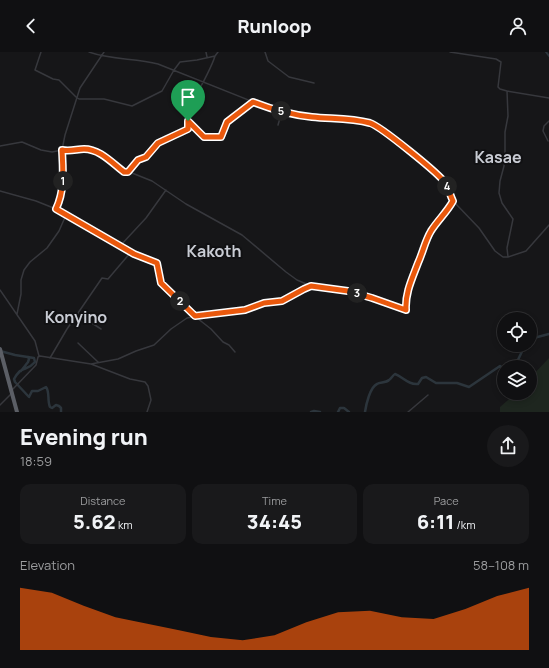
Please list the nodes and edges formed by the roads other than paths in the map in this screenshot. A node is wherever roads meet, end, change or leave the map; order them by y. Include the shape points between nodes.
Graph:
1 (41, 52) edge
2 (89, 52) edge
3 (104, 52) edge
4 (206, 52) edge
5 (218, 52) edge
6 (265, 52) edge
7 (450, 52) edge
8 (101, 56) junction
9 (214, 56) junction
10 (208, 57) junction
11 (174, 70) junction
12 (203, 81) junction
13 (314, 83) dead end
14 (507, 91) junction
15 (76, 97) junction
16 (549, 98) edge
17 (253, 102) junction
18 (282, 112) junction
19 (188, 121) junction
20 (549, 121) edge
21 (278, 125) dead end
22 (193, 126) junction
23 (188, 129) junction
24 (548, 141) dead end
25 (0, 146) edge
26 (62, 150) junction
27 (128, 172) junction
28 (166, 190) junction
29 (0, 191) edge
30 (453, 201) junction
31 (56, 209) junction
32 (66, 215) junction
33 (549, 225) edge
34 (120, 246) junction
35 (131, 252) junction
36 (508, 257) junction
37 (311, 286) junction
38 (0, 290) edge
39 (17, 314) junction
40 (78, 314) junction
41 (195, 316) junction
42 (101, 329) dead end
43 (78, 343) dead end
44 (1, 351) edge
45 (235, 352) dead end
46 (39, 356) junction
47 (50, 358) dead end
48 (99, 363) junction
49 (91, 364) junction
50 (11, 392) junction
51 (428, 395) dead end
52 (0, 405) edge
53 (17, 412) edge
54 (147, 412) edge
55 (408, 412) edge

1 - 15 street via 35,70 59,80
2 - 8 street
3 - 8 street
4 - 10 street
5 - 9 street
6 - 13 street via 268,61 289,77
7 - 14 street via 501,62 498,87
8 - 11 street via 143,60
8 - 15 street
9 - 10 street
9 - 12 street
10 - 11 street via 180,62
11 - 12 street
11 - 15 street via 162,91 132,106 104,99
12 - 17 street
12 - 19 street via 185,107 184,112
14 - 16 street
14 - 36 street via 508,120 504,166 499,188 500,198 513,219 507,248
15 - 26 street
17 - 18 street
17 - 22 street via 227,122 221,137 204,137
18 - 21 street
18 - 30 street via 375,125 444,181
19 - 22 street
19 - 23 street
20 - 24 street via 543,131
22 - 23 street
23 - 27 street via 158,143
25 - 26 street via 22,142 46,151
26 - 27 street via 85,149 102,154 124,172
26 - 31 street via 62,189
27 - 28 street
28 - 34 street via 146,218
28 - 37 street via 242,235 286,272
29 - 31 street
30 - 36 street via 479,228 496,251 503,257
30 - 37 street via 425,242 408,286 406,310 348,291
31 - 32 street
32 - 34 street
32 - 39 street via 59,232 47,248 24,270
33 - 36 street via 529,249
34 - 35 street
35 - 40 street via 108,279 102,278
35 - 41 street via 158,264 161,283
37 - 41 street via 282,301 264,303 245,310
38 - 39 street
39 - 46 street via 34,341
40 - 42 street
40 - 47 street
41 - 45 street
41 - 48 street via 178,323 151,347
43 - 48 street
44 - 50 highway
46 - 49 street
46 - 50 street via 37,364
48 - 49 street
49 - 54 street via 145,382 151,400
50 - 52 street
50 - 53 highway
51 - 55 street

